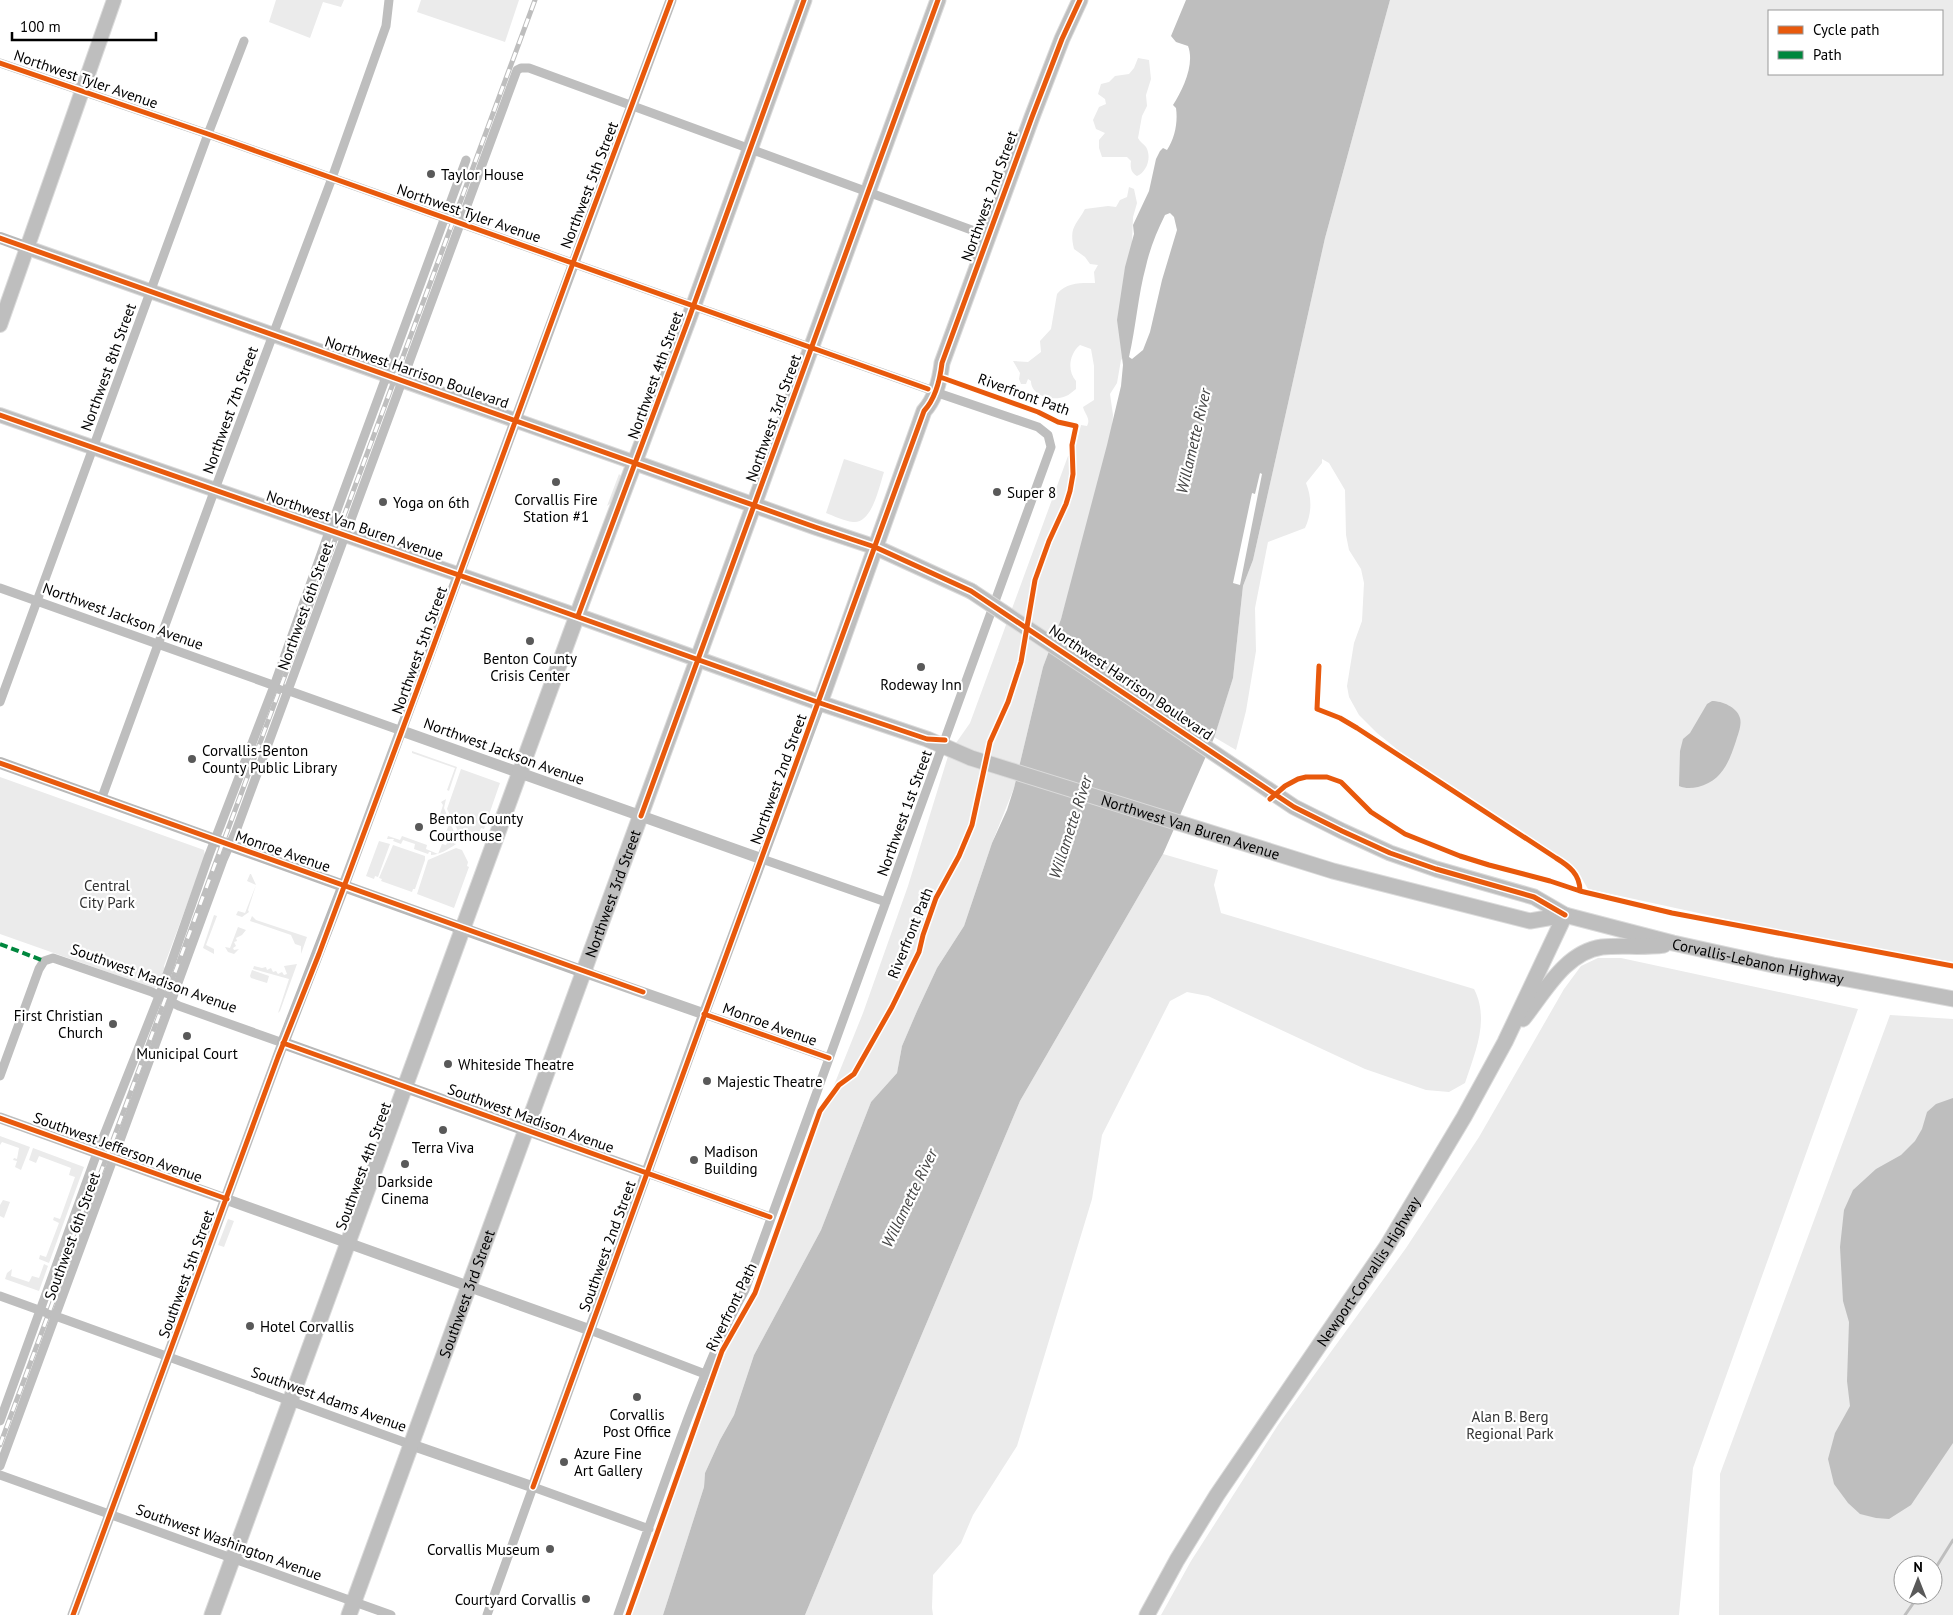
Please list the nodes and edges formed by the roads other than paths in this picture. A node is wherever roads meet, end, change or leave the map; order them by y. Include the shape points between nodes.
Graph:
1 (114, 0) edge
2 (389, 0) edge
3 (671, 0) edge
4 (804, 0) edge
5 (938, 0) edge
6 (1080, 0) edge
7 (244, 41) dead end
8 (0, 63) edge
9 (82, 91) junction
10 (632, 105) junction
11 (208, 134) junction
12 (751, 148) junction
13 (466, 160) dead end
14 (332, 178) junction
15 (868, 192) junction
16 (446, 218) junction
17 (460, 223) junction
18 (988, 236) junction
19 (0, 238) edge
20 (28, 248) junction
21 (573, 263) junction
22 (150, 292) junction
23 (694, 307) junction
24 (0, 325) edge
25 (272, 334) junction
26 (811, 348) junction
27 (388, 375) junction
28 (402, 381) junction
29 (932, 390) junction
30 (0, 416) edge
31 (516, 420) junction
32 (1048, 435) joint
33 (94, 447) junction
34 (636, 463) junction
35 (215, 489) junction
36 (755, 505) junction
37 (330, 529) junction
38 (346, 535) junction
39 (876, 547) junction
40 (460, 575) junction
41 (0, 588) edge
42 (37, 602) junction
43 (578, 616) junction
44 (158, 644) junction
45 (698, 660) junction
46 (274, 686) junction
47 (287, 692) junction
48 (0, 702) edge
49 (820, 703) junction
50 (402, 731) junction
51 (938, 757) junction
52 (0, 763) edge
53 (521, 773) junction
54 (101, 800) junction
55 (641, 816) junction
56 (214, 840) junction
57 (231, 845) junction
58 (762, 859) junction
59 (344, 886) junction
60 (886, 902) junction
61 (1565, 915) junction
62 (463, 929) junction
63 (1673, 943) junction
64 (584, 972) junction
65 (159, 995) junction
66 (1953, 999) edge
67 (171, 1002) junction
68 (704, 1014) junction
69 (1505, 1042) junction
70 (284, 1043) junction
71 (829, 1058) junction
72 (0, 1076) edge
73 (406, 1086) junction
74 (0, 1118) edge
75 (526, 1130) junction
76 (98, 1153) junction
77 (114, 1159) junction
78 (647, 1173) junction
79 (227, 1199) junction
80 (770, 1217) junction
81 (348, 1242) junction
82 (469, 1286) junction
83 (0, 1296) edge
84 (40, 1310) junction
85 (56, 1316) junction
86 (590, 1330) junction
87 (168, 1357) junction
88 (705, 1374) junction
89 (290, 1401) junction
90 (0, 1421) edge
91 (412, 1445) junction
92 (0, 1466) edge
93 (0, 1475) edge
94 (533, 1487) junction
95 (110, 1514) junction
96 (649, 1529) junction
97 (233, 1558) junction
98 (352, 1608) edge
99 (73, 1615) edge
100 (212, 1615) edge
101 (391, 1615) edge
102 (487, 1615) edge
103 (618, 1615) edge
104 (1147, 1615) edge

1 - 9 main road
2 - 14 street, Northwest 7th Street via 386,26
3 - 10 street, Northwest 5th Street
4 - 12 highway, Northwest 4th Street
5 - 15 highway, Northwest 3rd Street
6 - 18 highway, Northwest 2nd Street via 1062,39
7 - 11 street, Northwest 8th Street
8 - 9 street, Northwest Tyler Avenue
9 - 11 street, Northwest Tyler Avenue
9 - 20 main road
10 - 12 street
10 - 17 street, Northwest 6th Street via 529,68 520,68
10 - 21 street, Northwest 5th Street
11 - 14 street, Northwest Tyler Avenue
11 - 22 street, Northwest 8th Street
12 - 15 street
12 - 23 highway, Northwest 4th Street
13 - 16 street, Northwest 6th Street
14 - 16 street, Northwest Tyler Avenue
14 - 25 street, Northwest 7th Street
15 - 18 street
15 - 26 highway, Northwest 3rd Street
16 - 17 street, Northwest Tyler Avenue
16 - 27 street, Northwest 6th Street
17 - 21 street, Northwest Tyler Avenue
17 - 28 street, Northwest 6th Street
18 - 29 highway, Northwest 2nd Street via 942,363 940,377
19 - 20 main road, Northwest Harrison Boulevard
20 - 22 main road, Northwest Harrison Boulevard
20 - 24 main road
21 - 23 street, Northwest Tyler Avenue
21 - 31 street, Northwest 5th Street
22 - 25 main road, Northwest Harrison Boulevard
22 - 33 street, Northwest 8th Street
23 - 26 street, Northwest Tyler Avenue
23 - 34 highway, Northwest 4th Street
25 - 27 main road, Northwest Harrison Boulevard
25 - 35 street, Northwest 7th Street
26 - 29 street, Northwest Tyler Avenue
26 - 36 highway, Northwest 3rd Street
27 - 28 main road, Northwest Harrison Boulevard
27 - 37 street, Northwest 6th Street
28 - 31 main road, Northwest Harrison Boulevard
28 - 38 street, Northwest 6th Street
29 - 32 street, Northwest Tyler Avenue via 1038,427
29 - 39 highway, Northwest 2nd Street via 931,403 924,411
30 - 33 main road, Northwest Van Buren Avenue
31 - 34 main road, Northwest Harrison Boulevard
31 - 40 street, Northwest 5th Street
32 - 51 street, Northwest 1st Street via 1049,453
33 - 35 main road, Northwest Van Buren Avenue
33 - 42 street, Northwest 8th Street
34 - 36 highway, Northwest Harrison Boulevard
34 - 43 highway, Northwest 4th Street
35 - 37 main road, Northwest Van Buren Avenue
35 - 44 street, Northwest 7th Street
36 - 39 highway, Northwest Harrison Boulevard
36 - 45 highway, Northwest 3rd Street
37 - 38 main road, Northwest Van Buren Avenue
37 - 46 street, Northwest 6th Street
38 - 40 main road, Northwest Van Buren Avenue
38 - 47 street, Northwest 6th Street
39 - 49 highway, Northwest 2nd Street
39 - 61 highway, Northwest Harrison Boulevard, bridge via 971,591 1294,806 1390,853 1534,897
40 - 43 main road, Northwest Van Buren Avenue
40 - 50 street, Northwest 5th Street
41 - 42 street, Northwest Jackson Avenue
42 - 44 street, Northwest Jackson Avenue
42 - 48 street, Northwest 8th Street
43 - 45 highway, Northwest Van Buren Avenue
43 - 53 highway, Northwest 4th Street
44 - 46 street, Northwest Jackson Avenue
44 - 54 street, Northwest 7th Street
45 - 49 highway, Northwest Van Buren Avenue
45 - 55 highway, Northwest 3rd Street
46 - 47 street, Northwest Jackson Avenue
46 - 56 street, Northwest 6th Street
47 - 50 street, Northwest Jackson Avenue
47 - 57 street, Northwest 6th Street
49 - 51 highway, Northwest Van Buren Avenue via 880,722
49 - 58 street, Northwest 2nd Street
50 - 53 street, Northwest Jackson Avenue
50 - 59 street, Northwest 5th Street
51 - 60 street, Northwest 1st Street
51 - 61 highway, Northwest Van Buren Avenue via 971,758 1342,874 1530,921
52 - 54 main road, Monroe Avenue
53 - 55 street, Northwest Jackson Avenue
53 - 62 highway, Northwest 4th Street
54 - 56 main road, Monroe Avenue
55 - 58 street, Northwest Jackson Avenue
55 - 64 highway, Northwest 3rd Street
56 - 57 main road, Monroe Avenue
56 - 65 street, Southwest 6th Street
57 - 59 main road, Monroe Avenue
57 - 67 street, Southwest 6th Street
58 - 60 street, Northwest Jackson Avenue
58 - 68 street, Northwest 2nd Street
59 - 62 main road, Monroe Avenue
59 - 70 main road, Southwest 5th Street
60 - 71 street, Northwest 1st Street
61 - 63 highway, Corvallis-Lebanon Highway
61 - 69 highway, Newport-Corvallis Highway
62 - 64 main road, Monroe Avenue
62 - 73 highway, Southwest 4th Street
63 - 66 highway, Corvallis-Lebanon Highway via 1773,966
63 - 69 highway via 1653,947 1599,948 1577,956 1558,974
64 - 68 street, Monroe Avenue
64 - 75 highway, Southwest 3rd Street
65 - 67 street, Southwest Madison Avenue
65 - 72 street, Southwest Madison Avenue via 53,958 44,960
65 - 76 street, Southwest 6th Street
67 - 70 street, Southwest Madison Avenue
67 - 77 street, Southwest 6th Street
68 - 71 street, Monroe Avenue
68 - 78 street, Southwest 2nd Street
69 - 104 highway, Newport-Corvallis Highway via 1387,1246 1217,1495
70 - 73 main road, Southwest Madison Avenue
70 - 79 street, Southwest 5th Street
71 - 80 street, Northwest 1st Street
73 - 75 main road, Southwest Madison Avenue
73 - 81 highway, Southwest 4th Street
74 - 76 street, Southwest Jefferson Avenue
75 - 78 street, Southwest Madison Avenue
75 - 82 highway, Southwest 3rd Street
76 - 77 street, Southwest Jefferson Avenue
76 - 84 street, Southwest 6th Street
77 - 79 street, Southwest Jefferson Avenue
77 - 85 street, Southwest 6th Street
78 - 80 street, Southwest Madison Avenue
78 - 86 street, Southwest 2nd Street
79 - 81 street, Southwest Jefferson Avenue
79 - 87 street, Southwest 5th Street
80 - 88 street, Northwest 1st Street via 745,1290
81 - 82 street, Southwest Jefferson Avenue
81 - 89 highway, Southwest 4th Street
82 - 86 street, Southwest Jefferson Avenue
82 - 91 highway, Southwest 3rd Street
83 - 84 street, Southwest Adams Avenue
84 - 85 street, Southwest Adams Avenue
84 - 90 street, Southwest 6th Street
85 - 87 street, Southwest Adams Avenue
85 - 92 street, Southwest 6th Street
86 - 88 street, Southwest Jefferson Avenue
86 - 94 street, Southwest 2nd Street
87 - 89 street, Southwest Adams Avenue
87 - 95 street, Southwest 5th Street
88 - 96 street, Northwest 1st Street
89 - 91 street, Southwest Adams Avenue
89 - 97 highway, Southwest 4th Street
91 - 94 street, Southwest Adams Avenue
91 - 98 highway, Southwest 3rd Street
93 - 95 street, Southwest Washington Avenue
94 - 96 street, Southwest Adams Avenue
94 - 102 street, Southwest 2nd Street
95 - 97 street, Southwest Washington Avenue
95 - 99 street, Southwest 5th Street
96 - 103 street, Northwest 1st Street
97 - 98 street, Southwest Washington Avenue
97 - 100 highway, Southwest 4th Street
98 - 101 street, Southwest Washington Avenue

